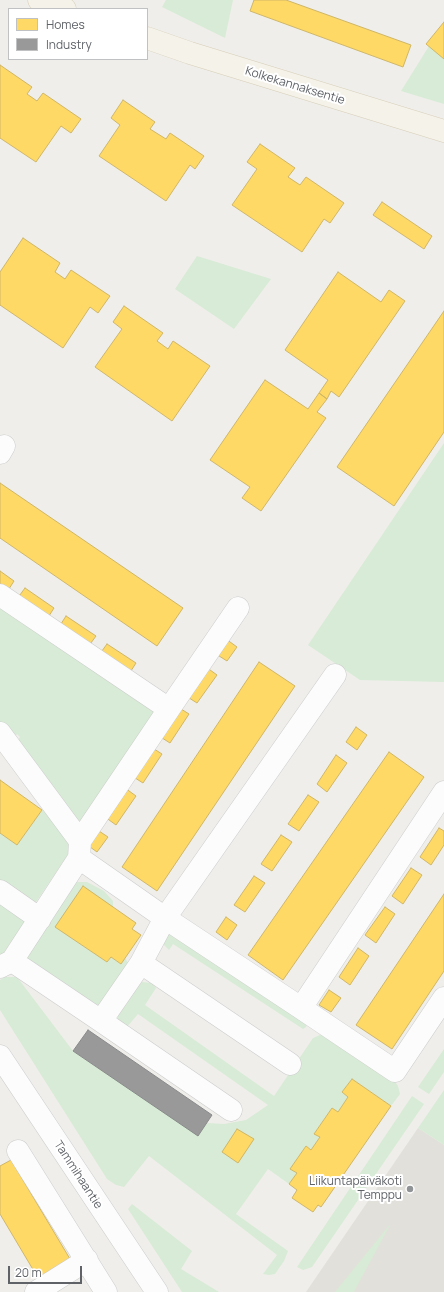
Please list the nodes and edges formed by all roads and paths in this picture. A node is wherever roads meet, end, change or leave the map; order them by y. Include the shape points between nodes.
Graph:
1 (39, 0) edge
2 (61, 8) edge
3 (148, 38) edge
4 (444, 131) edge
5 (0, 595) edge
6 (238, 608) dead end
7 (335, 674) dead end
8 (169, 709) junction
9 (0, 733) edge
10 (444, 792) edge
11 (79, 849) junction
12 (0, 892) edge
13 (165, 918) junction
14 (40, 919) junction
15 (141, 963) junction
16 (6, 964) edge
17 (444, 998) edge
18 (301, 1008) junction
19 (101, 1021) junction
20 (0, 1056) edge
21 (290, 1064) dead end
22 (231, 1110) dead end
23 (18, 1151) dead end
24 (87, 1260) junction
25 (36, 1292) edge
26 (106, 1292) edge
27 (157, 1292) edge

1 - 2 main road
3 - 4 main road, Kolkekannaksentie
5 - 8 street
6 - 8 street
7 - 13 street
8 - 11 street
9 - 11 street
10 - 18 street
11 - 13 street
11 - 14 street
12 - 14 street
13 - 15 street
13 - 18 street
14 - 16 street
15 - 19 street
15 - 21 street
16 - 19 street
17 - 18 street via 395,1071
19 - 22 street
20 - 27 street, Tammihaantie
23 - 24 street
24 - 25 street
24 - 26 street

